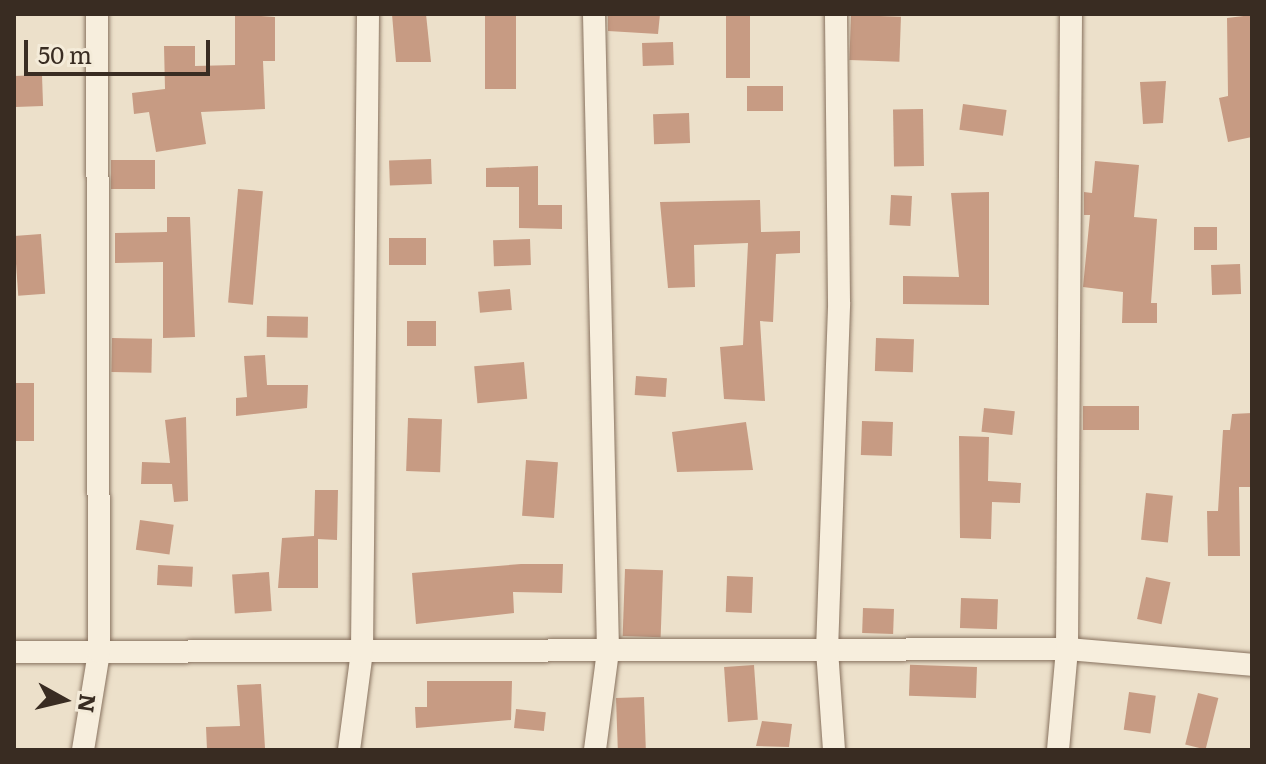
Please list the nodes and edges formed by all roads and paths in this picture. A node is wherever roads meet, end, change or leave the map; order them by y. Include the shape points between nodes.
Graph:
1 (97, 14) edge
2 (368, 14) edge
3 (594, 14) edge
4 (836, 14) edge
5 (1071, 14) edge
6 (1067, 649) junction
7 (362, 651) junction
8 (608, 651) junction
9 (827, 651) junction
10 (14, 652) edge
11 (99, 652) junction
12 (1252, 665) edge
13 (83, 750) edge
14 (349, 750) edge
15 (595, 750) edge
16 (834, 750) edge
17 (1058, 750) edge

1 - 11 street
2 - 7 street
3 - 8 street
4 - 9 street via 839,302
5 - 6 street
6 - 9 street
6 - 12 street
6 - 17 street
7 - 8 street
7 - 11 street
7 - 14 street
8 - 9 street
8 - 15 street
9 - 16 street
10 - 11 street
11 - 13 street

